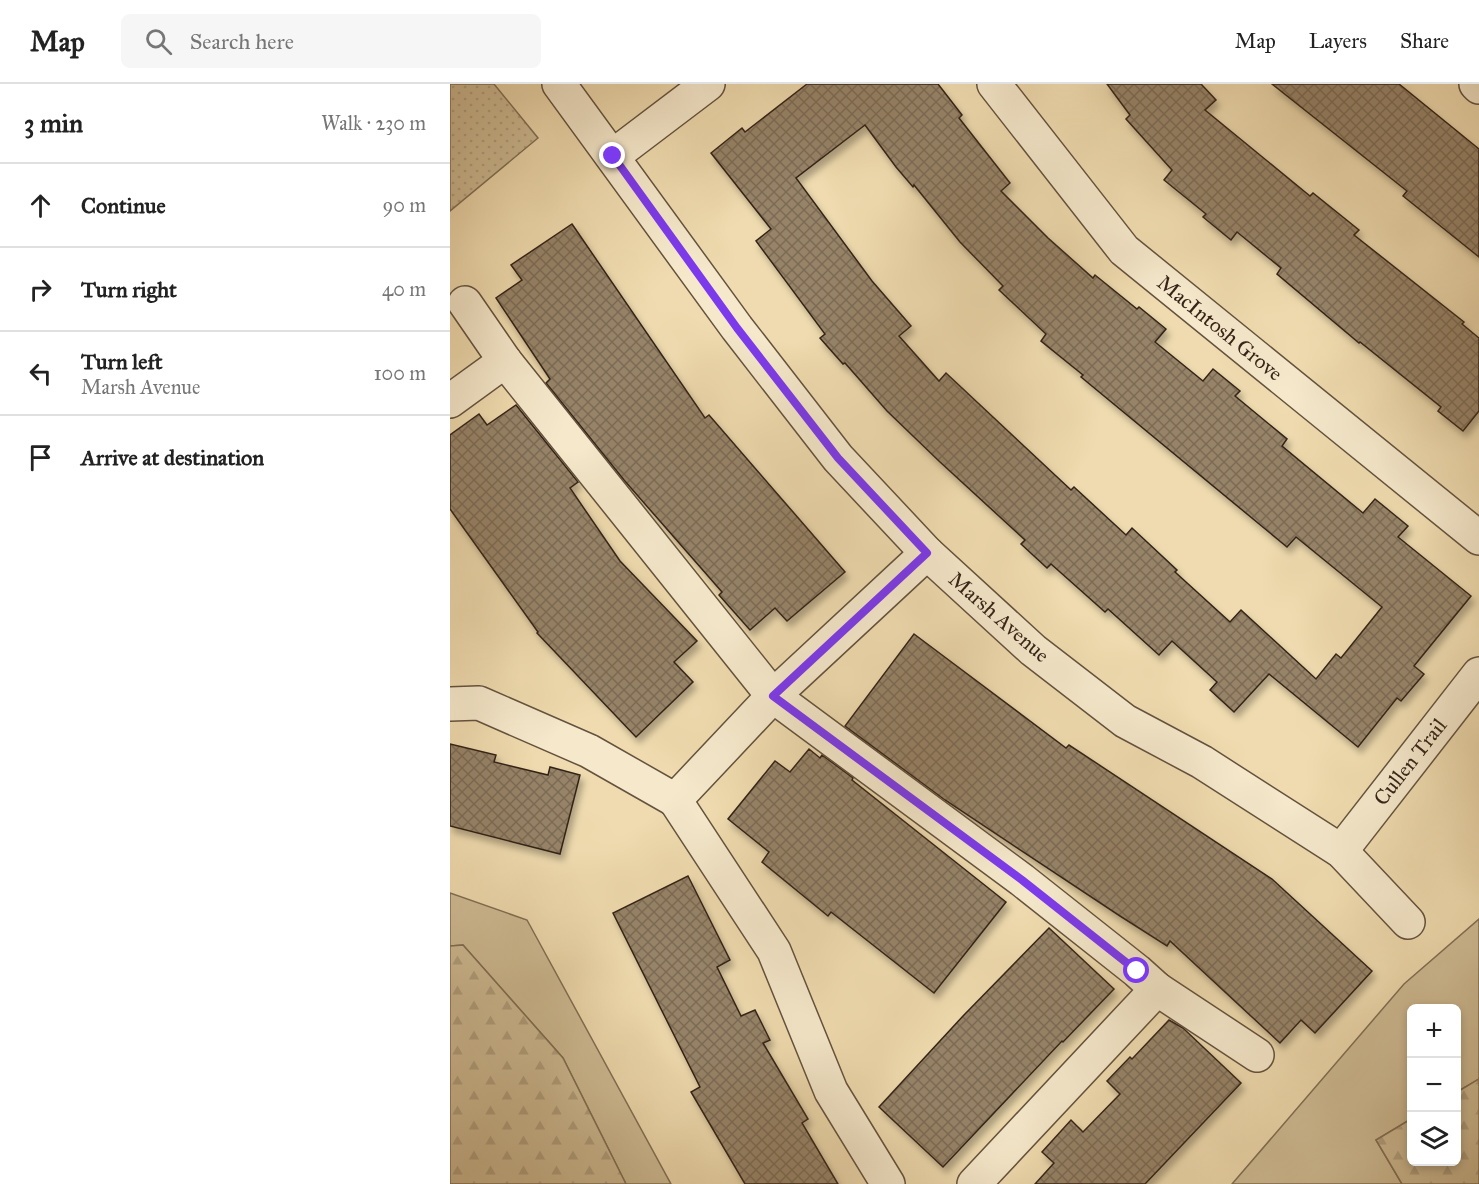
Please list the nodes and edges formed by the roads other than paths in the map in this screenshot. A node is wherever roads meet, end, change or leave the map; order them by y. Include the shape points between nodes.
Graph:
1 (559, 84) edge
2 (708, 84) edge
3 (994, 84) edge
4 (613, 156) junction
5 (465, 303) dead end
6 (505, 361) junction
7 (450, 401) edge
8 (1479, 538) edge
9 (927, 553) junction
10 (1479, 674) edge
11 (773, 696) junction
12 (450, 704) edge
13 (675, 800) junction
14 (1341, 851) junction
15 (1408, 922) dead end
16 (1157, 989) junction
17 (1257, 1055) dead end
18 (888, 1184) edge
19 (974, 1184) edge

1 - 4 street, Marsh Avenue
2 - 4 street
3 - 8 street, MacIntosh Grove via 1124,250
4 - 9 street, Marsh Avenue via 737,328 838,458
5 - 6 street
6 - 7 street
6 - 11 street
9 - 11 street
9 - 14 street, Marsh Avenue via 1033,650 1125,721 1202,762
10 - 14 street, Cullen Trail
11 - 13 street
11 - 16 street via 1022,880
12 - 13 street via 479,703 589,750
13 - 18 street via 774,951 831,1091
14 - 15 street, Marsh Avenue
16 - 17 street
16 - 19 street

